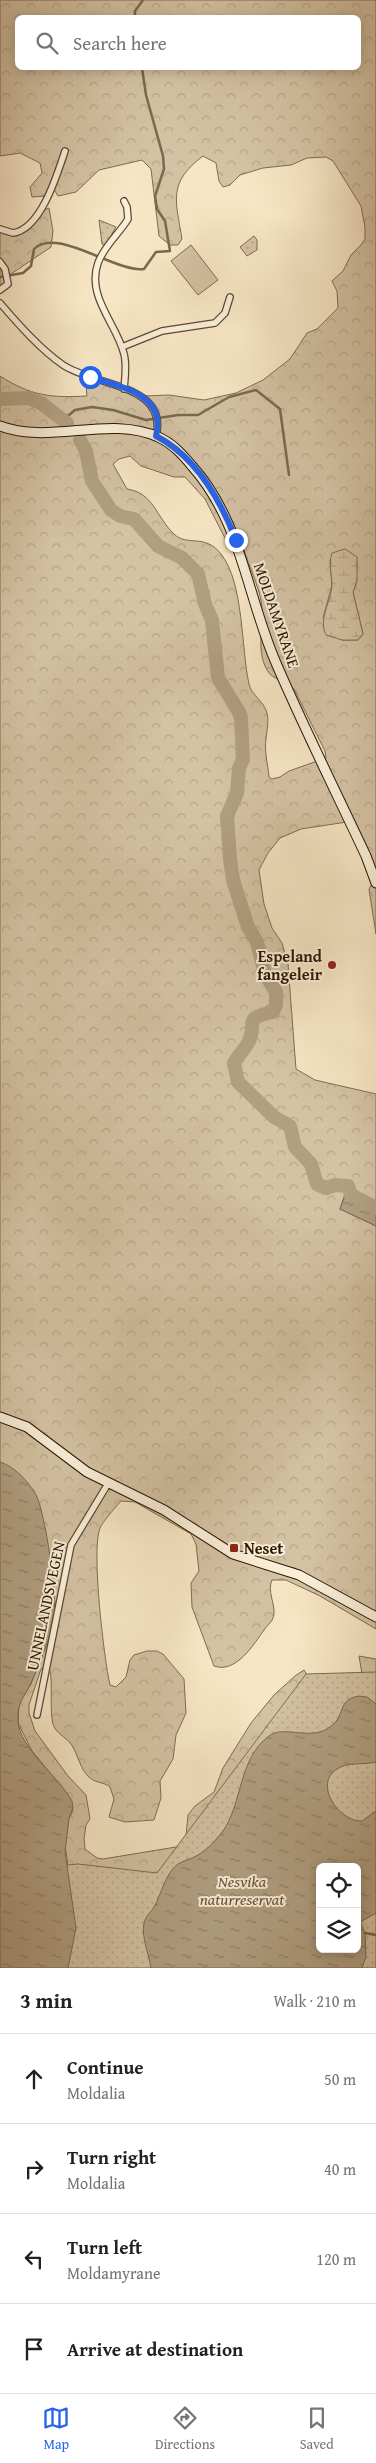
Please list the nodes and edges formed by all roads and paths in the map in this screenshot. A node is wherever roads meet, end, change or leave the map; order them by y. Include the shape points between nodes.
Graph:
1 (65, 151) dead end
2 (124, 201) dead end
3 (0, 229) edge
4 (0, 262) edge
5 (0, 290) edge
6 (230, 297) dead end
7 (0, 303) edge
8 (122, 347) junction
9 (124, 389) junction
10 (0, 426) edge
11 (156, 436) junction
12 (376, 883) edge
13 (0, 1417) edge
14 (109, 1482) junction
15 (376, 1617) edge
16 (37, 1715) dead end

1 - 3 street via 48,196 29,226 13,233
2 - 8 street via 128,219 103,252 95,273 96,289
4 - 5 street via 8,284
6 - 8 street via 225,313 216,323 162,332
7 - 9 street via 63,364
8 - 9 street via 126,363
9 - 11 street via 146,398 153,406 158,420
10 - 11 street, MOLDAMYRANE via 36,433 121,430
11 - 12 street, MOLDAMYRANE via 186,459 221,506 236,540 275,662
13 - 14 street via 27,1427 87,1472
14 - 15 street via 164,1510 233,1554 299,1575
14 - 16 street, UNNELANDSVEGEN via 71,1545

